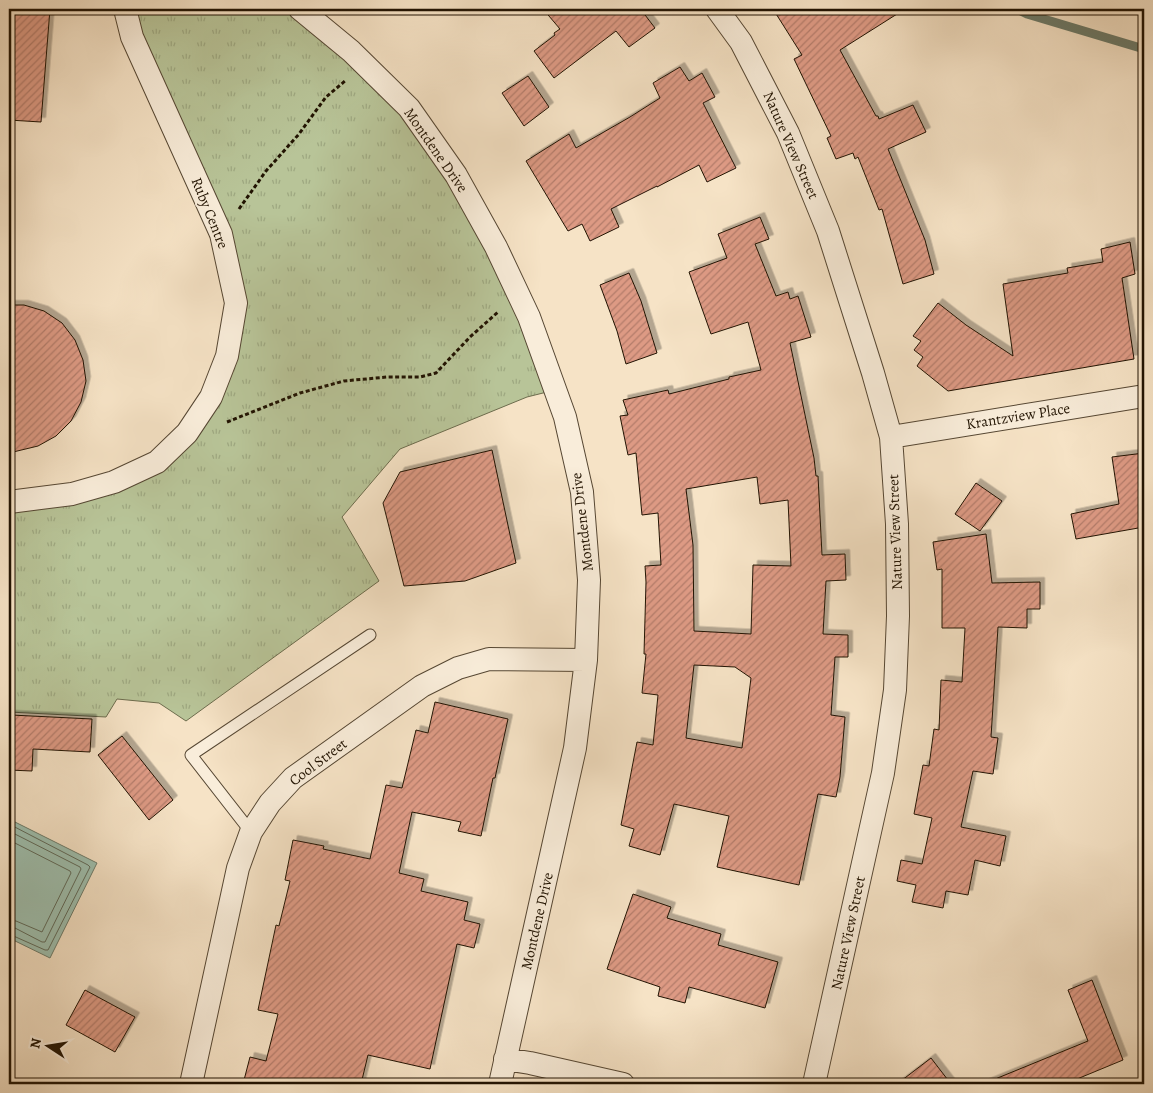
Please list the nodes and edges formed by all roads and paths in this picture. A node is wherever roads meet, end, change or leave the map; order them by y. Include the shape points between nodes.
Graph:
1 (125, 9) edge
2 (300, 9) edge
3 (717, 9) edge
4 (365, 65) junction
5 (222, 234) junction
6 (518, 292) junction
7 (1144, 396) edge
8 (186, 433) junction
9 (891, 436) junction
10 (9, 502) edge
11 (370, 635) dead end
12 (586, 660) junction
13 (251, 832) junction
14 (505, 1059) junction
15 (191, 1084) edge
16 (500, 1084) edge
17 (623, 1084) edge
18 (814, 1084) edge

1 - 5 street, Ruby Centre via 132,36
2 - 4 street, Montdene Drive
3 - 9 street, Nature View Street via 741,42 796,151 828,231
4 - 5 path via 326,97 266,171
4 - 6 street, Montdene Drive via 409,108 456,175
5 - 8 street, Ruby Centre via 236,303 227,356 210,397
6 - 8 path via 436,372 344,381 300,392 204,432
6 - 12 street, Montdene Drive via 565,417 582,492 589,580
7 - 9 street, Krantzview Place
8 - 10 street, Ruby Centre via 157,462 114,482 72,494
9 - 18 street, Nature View Street via 898,598 895,690 883,773
11 - 13 lane via 191,755
12 - 13 street, Cool Street via 489,659 458,668 422,686 293,778
12 - 14 street, Montdene Drive via 575,748
13 - 15 street, Cool Street via 238,868
14 - 16 street, Montdene Drive
14 - 17 street

